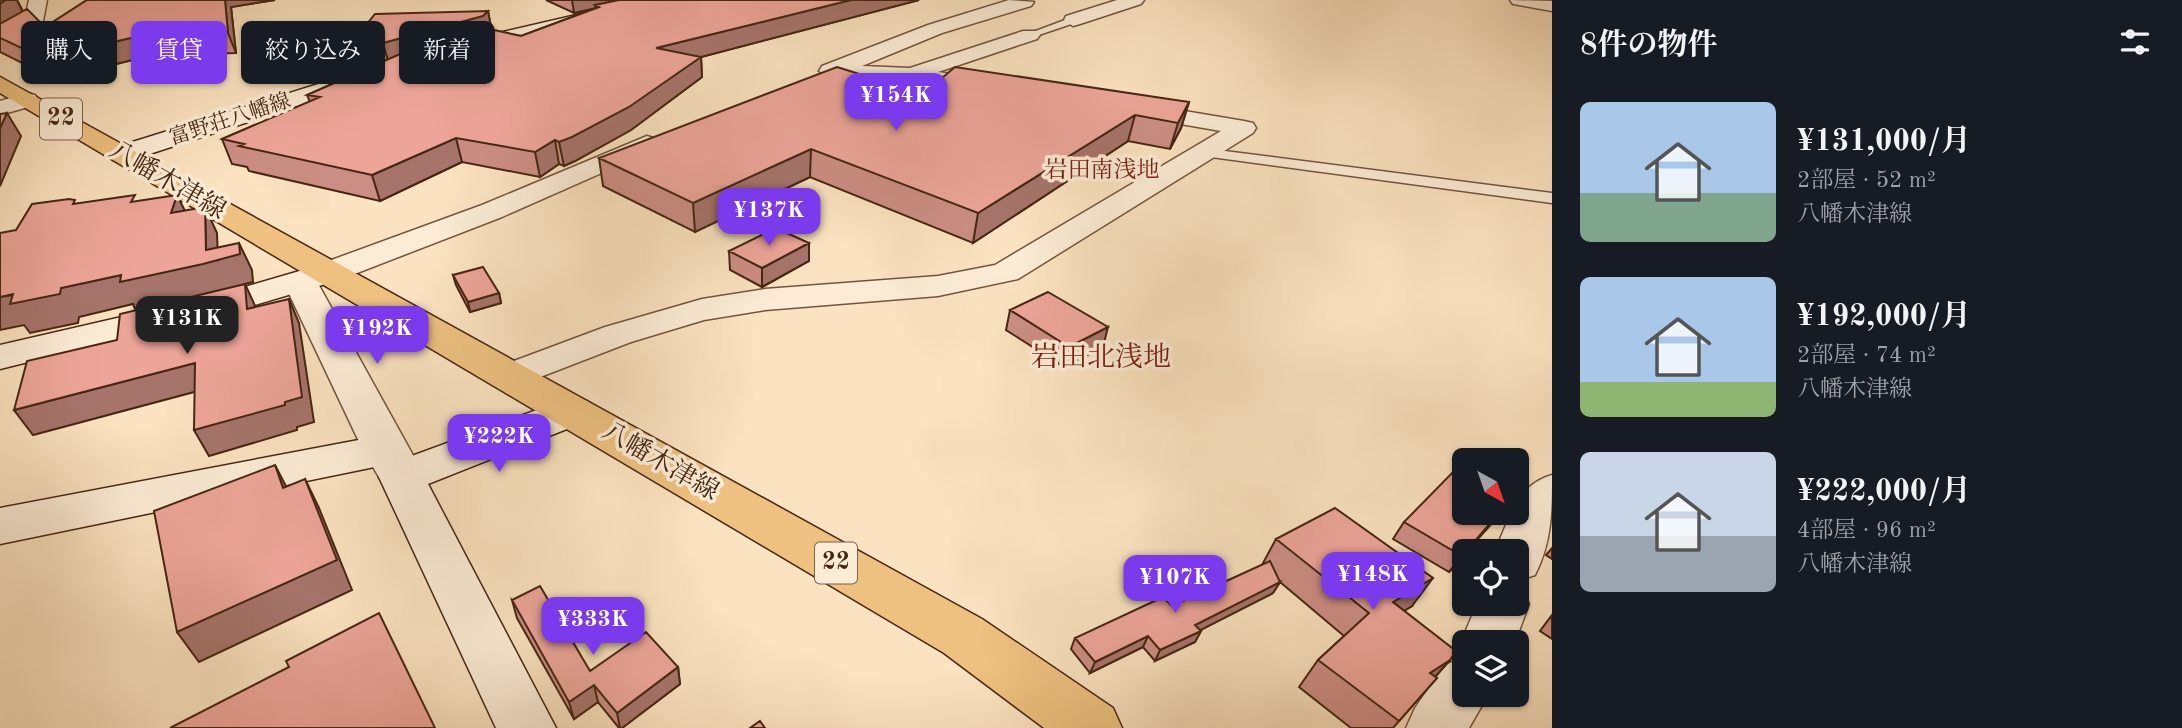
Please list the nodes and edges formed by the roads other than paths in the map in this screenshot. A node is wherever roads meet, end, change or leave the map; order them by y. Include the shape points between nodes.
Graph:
1 (38, 0) edge
2 (663, 0) edge
3 (1018, 0) edge
4 (1135, 0) edge
5 (1519, 0) edge
6 (1552, 6) edge
7 (1073, 20) joint
8 (1030, 34) joint
9 (495, 40) edge
10 (0, 42) edge
11 (909, 74) junction
12 (0, 84) edge
13 (341, 84) edge
14 (1020, 90) edge
15 (27, 100) junction
16 (1112, 106) edge
17 (0, 108) edge
18 (670, 135) edge
19 (1201, 152) junction
20 (122, 154) junction
21 (1552, 198) edge
22 (314, 278) junction
23 (0, 357) edge
24 (509, 377) junction
25 (572, 411) junction
26 (393, 464) junction
27 (1552, 492) edge
28 (0, 526) edge
29 (1524, 539) edge
30 (1452, 703) edge
31 (526, 728) edge
32 (1092, 728) edge
33 (1436, 728) edge

1 - 10 street via 34,21
2 - 9 street
3 - 11 street via 1025,2 935,29 818,76
4 - 7 street
5 - 6 street
7 - 8 lane
8 - 11 street
11 - 14 street
12 - 15 main road, 八幡木津線 / 22
13 - 20 street, 富野荘八幡線
15 - 17 street
15 - 20 main road, 八幡木津線 / 22
16 - 19 street via 1244,128
18 - 22 street via 492,211
19 - 21 lane
19 - 24 street via 1006,272 962,285 730,305 615,335
20 - 22 main road, 八幡木津線 / 22
22 - 23 street
22 - 24 main road, 八幡木津線 / 22
22 - 26 street
24 - 25 main road, 八幡木津線 / 22
25 - 26 street
25 - 32 main road, 八幡木津線 / 22 via 963,636
26 - 28 street
26 - 31 street
27 - 29 street via 1530,521
30 - 33 street

